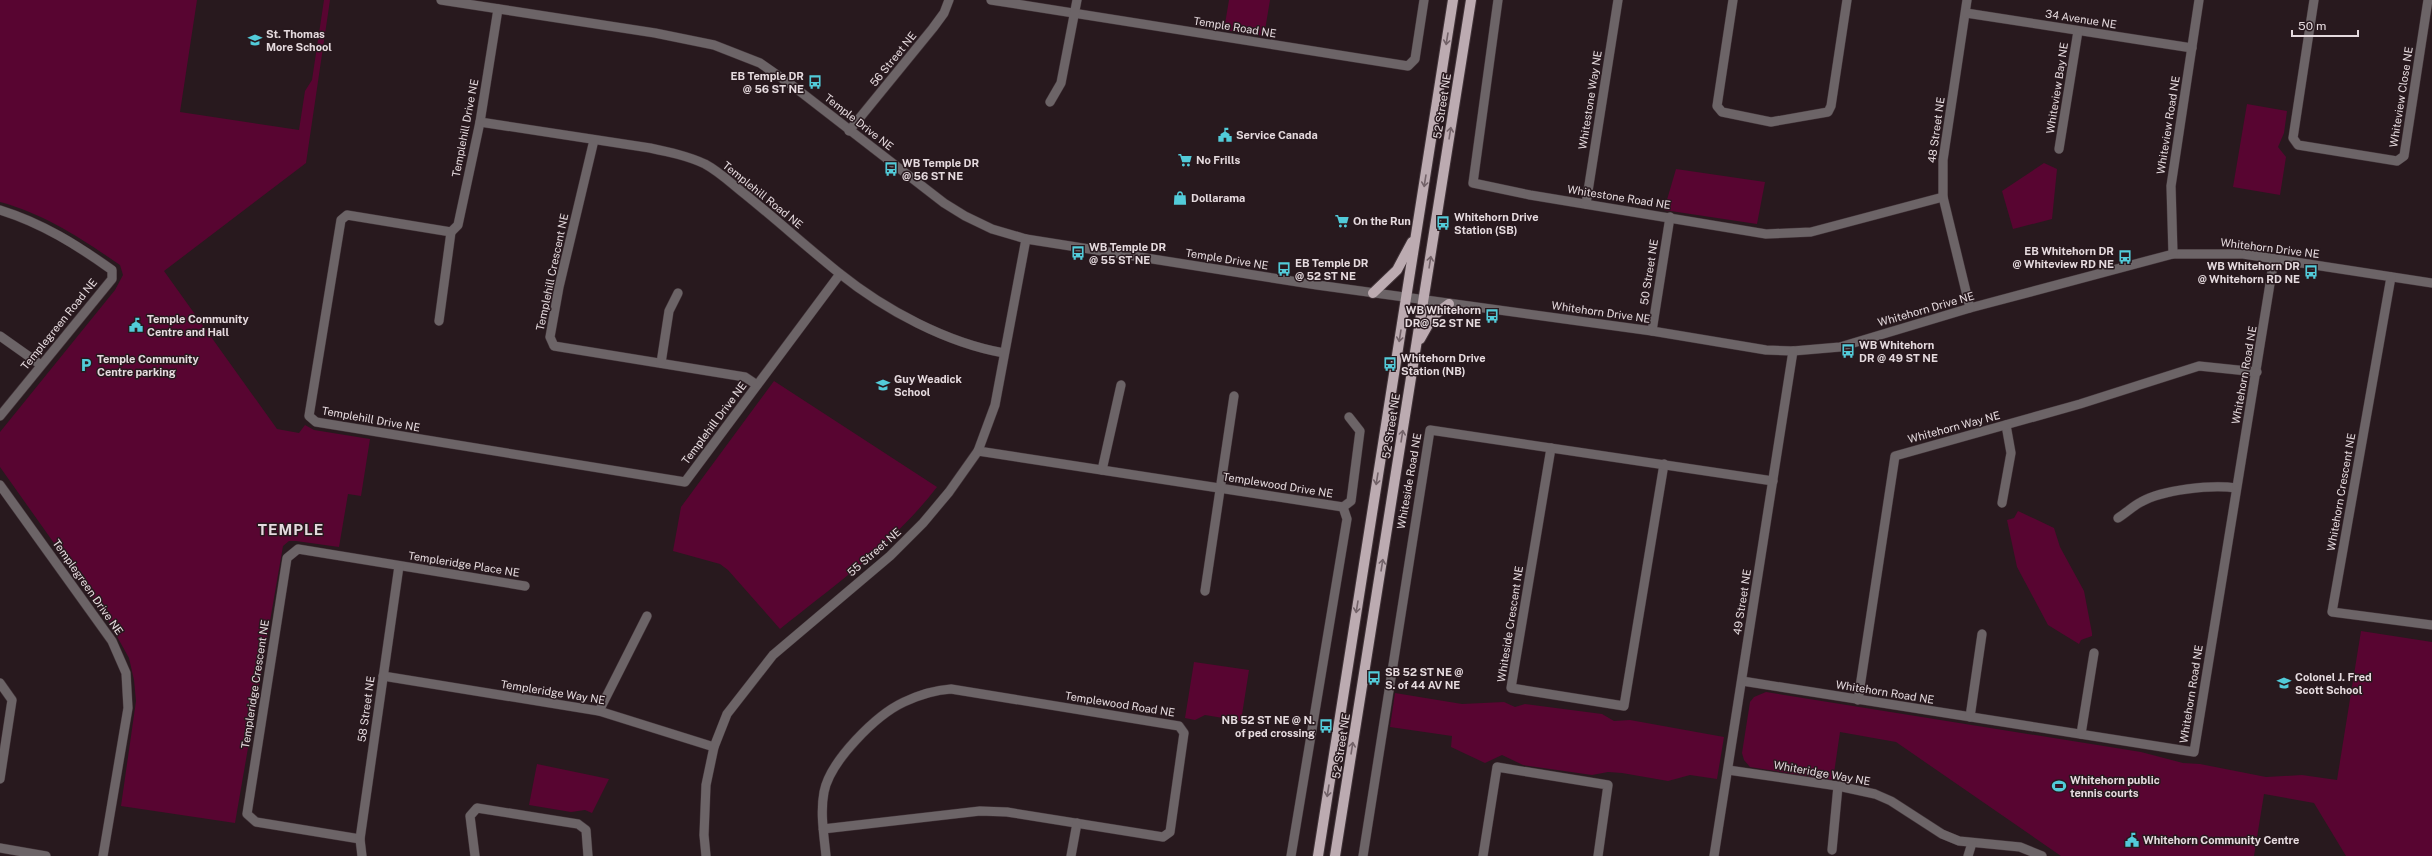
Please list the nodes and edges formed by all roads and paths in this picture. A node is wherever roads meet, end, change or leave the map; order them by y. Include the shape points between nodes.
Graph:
1 (441, 0) edge
2 (949, 0) edge
3 (991, 0) edge
4 (1077, 0) edge
5 (1424, 0) edge
6 (1453, 0) edge
7 (1471, 0) edge
8 (1498, 0) edge
9 (1618, 0) edge
10 (1733, 0) edge
11 (1847, 0) edge
12 (1967, 0) edge
13 (2199, 0) edge
14 (2314, 0) edge
15 (2428, 0) edge
16 (498, 9) junction
17 (1966, 13) junction
18 (1074, 14) junction
19 (2078, 31) junction
20 (2192, 48) junction
21 (1050, 102) dead end
22 (480, 122) junction
23 (850, 131) junction
24 (594, 140) junction
25 (2059, 149) dead end
26 (1943, 197) junction
27 (1586, 204) junction
28 (0, 210) edge
29 (1670, 217) junction
30 (451, 232) junction
31 (1416, 233) junction
32 (1026, 239) junction
33 (2173, 254) junction
34 (2274, 259) junction
35 (840, 274) junction
36 (2391, 277) junction
37 (2432, 283) edge
38 (678, 293) dead end
39 (1373, 293) junction
40 (1406, 298) junction
41 (1424, 300) junction
42 (1449, 304) junction
43 (1970, 308) junction
44 (439, 320) dead end
45 (1652, 331) junction
46 (0, 336) edge
47 (1416, 346) junction
48 (1793, 351) junction
49 (1004, 352) junction
50 (661, 363) junction
51 (41, 365) junction
52 (2257, 372) junction
53 (757, 385) junction
54 (1121, 385) dead end
55 (1234, 396) dead end
56 (0, 416) edge
57 (1350, 417) dead end
58 (2006, 425) junction
59 (1551, 448) junction
60 (978, 451) junction
61 (1664, 464) junction
62 (1102, 470) junction
63 (1773, 481) junction
64 (0, 485) edge
65 (1220, 488) junction
66 (2236, 488) junction
67 (2002, 503) dead end
68 (1343, 507) junction
69 (2118, 518) dead end
70 (399, 566) junction
71 (525, 586) dead end
72 (1205, 591) dead end
73 (647, 616) dead end
74 (2432, 625) edge
75 (1982, 634) dead end
76 (2094, 653) dead end
77 (383, 676) junction
78 (1742, 681) junction
79 (0, 683) edge
80 (1858, 700) junction
81 (599, 711) junction
82 (1970, 717) junction
83 (2081, 734) junction
84 (714, 748) junction
85 (1728, 770) junction
86 (0, 779) edge
87 (1838, 786) junction
88 (1076, 823) junction
89 (823, 829) junction
90 (360, 839) junction
91 (1972, 843) junction
92 (0, 848) edge
93 (1832, 850) dead end
94 (46, 856) edge
95 (103, 856) edge
96 (362, 856) edge
97 (475, 856) edge
98 (588, 856) edge
99 (706, 856) edge
100 (826, 856) edge
101 (1071, 856) edge
102 (1291, 856) edge
103 (1318, 856) edge
104 (1335, 856) edge
105 (1363, 856) edge
106 (1483, 856) edge
107 (1598, 856) edge
108 (1714, 856) edge
109 (1968, 856) edge
110 (2042, 856) edge

1 - 16 street, Temple Drive NE
2 - 23 street, 56 Street NE via 934,28
3 - 18 street, Temple Road NE
4 - 18 street
5 - 18 street, Temple Road NE via 1415,59 1408,66
6 -> 31 main road, 52 Street NE
41 -> 7 main road, 52 Street NE
8 - 27 street, Whitestone Road NE via 1472,183
9 - 27 street, Whitestone Way NE
10 - 11 street via 1717,106 1722,112 1771,122 1828,112
12 - 17 street, 48 Street NE
13 - 20 street, Whiteview Road NE
14 - 15 street, Whiteview Close NE via 2293,138 2298,145 2397,162 2404,156
16 - 22 street, Templehill Drive NE
16 - 23 street, Temple Drive NE via 655,33 714,45 760,63
17 - 19 street, 34 Avenue NE
17 - 26 street, 48 Street NE via 1943,160
18 - 21 street via 1061,83
19 - 20 street, 34 Avenue NE
19 - 25 street, Whiteview Bay NE
20 - 33 street, Whiteview Road NE via 2171,186
22 - 24 street, Templehill Road NE
22 - 30 street, Templehill Drive NE via 458,225
23 - 32 street, Temple Drive NE via 965,216 992,229
24 - 35 street, Templehill Road NE via 676,153 706,165 774,217
24 - 50 street, Templehill Crescent NE via 559,287 550,337 554,346
26 - 29 street, Whitestone Road NE via 1812,232 1790,234 1766,234
26 - 43 street, 48 Street NE
27 - 29 street, Whitestone Road NE
28 - 51 street, Templegreen Road NE via 22,217 76,244 112,270 112,279
29 - 45 street, 50 Street NE
30 - 44 street
30 - 53 street, Templehill Drive NE via 347,215 341,220 309,416 316,422 685,482
31 - 39 main road via 1397,270
31 - 40 main road, 52 Street NE
32 - 39 street, Temple Drive NE
32 - 49 street, 55 Street NE
33 - 34 street, Whitehorn Drive NE via 2243,254
33 - 43 street, Whitehorn Drive NE
34 - 36 street, Whitehorn Drive NE
34 - 52 street, Whitehorn Road NE
35 - 49 street, Templehill Road NE via 924,326 965,343
35 - 53 street, Templehill Drive NE
36 - 37 street, Whitehorn Drive NE
36 - 74 street, Whitehorn Crescent NE via 2332,612
38 - 50 street via 669,310
39 - 40 street, Temple Drive NE
40 - 41 street, Temple Drive NE
40 -> 103 main road, 52 Street NE
41 - 42 street, Whitehorn Drive NE
41 - 47 main road, 52 Street NE
42 - 45 street, Whitehorn Drive NE
42 - 47 main road via 1433,316
43 - 48 street, Whitehorn Drive NE via 1840,347
45 - 48 street, Whitehorn Drive NE via 1766,350
46 - 51 street
104 -> 47 main road, 52 Street NE
48 - 63 street, 49 Street NE
49 - 60 street, 55 Street NE via 995,405
50 - 53 street, Templehill Crescent NE via 745,377
51 - 56 street, Templegreen Road NE
52 - 58 street, Whitehorn Way NE via 2199,366
52 - 66 street, Whitehorn Road NE
54 - 62 street
55 - 65 street
57 - 68 street via 1360,431 1351,501
58 - 67 street via 2011,453
58 - 80 street, Whitehorn Way NE via 1895,456
59 - 61 street, Whiteside Road NE
59 - 61 street, Whiteside Crescent NE via 1510,688 1624,706
59 - 105 street, Whiteside Road NE via 1430,430
60 - 62 street, Templewood Drive NE
60 - 84 street, 55 Street NE via 923,524 890,556 773,655 727,714
61 - 63 street, Whiteside Road NE
62 - 65 street, Templewood Drive NE
63 - 78 street, 49 Street NE
64 - 95 street, Templegreen Drive NE via 112,640 126,673 128,708
65 - 68 street, Templewood Drive NE
65 - 72 street
66 - 69 street via 2223,485 2179,490 2142,501
66 - 83 street, Whitehorn Road NE via 2194,752
68 - 102 street, Templewood Drive NE via 1347,519
70 - 71 street, Templeridge Place NE
70 - 77 street, 58 Street NE
70 - 90 street, Templeridge Crescent NE via 298,549 286,558 246,814 256,822
73 - 81 street
75 - 82 street
76 - 83 street
77 - 81 street, Templeridge Way NE
77 - 90 street, 58 Street NE
78 - 80 street, Whitehorn Road NE
78 - 85 street, 49 Street NE
79 - 86 street via 12,700
80 - 82 street, Whitehorn Road NE
81 - 84 street, Templeridge Way NE
82 - 83 street, Whitehorn Road NE
84 - 99 street, 55 Street NE via 706,785
85 - 87 street, Whiteridge Way NE
85 - 108 street, 49 Street NE
87 - 91 street, Whiteridge Way NE via 1875,794 1891,801 1942,834
87 - 93 street
88 - 89 street, Templewood Road NE via 1007,812 980,811
88 - 89 street, Templewood Road NE via 1163,837 1170,832 1184,733 1179,726 951,689 924,694 902,702 876,722 836,765 824,790
88 - 101 street
89 - 100 street, Templewood Road NE
90 - 96 street, 58 Street NE
91 - 109 street
91 - 110 street, Whiteridge Way NE via 2020,847
92 - 94 street
97 - 98 street via 470,816 477,808 578,824 586,830
106 - 107 street via 1497,767 1608,785

